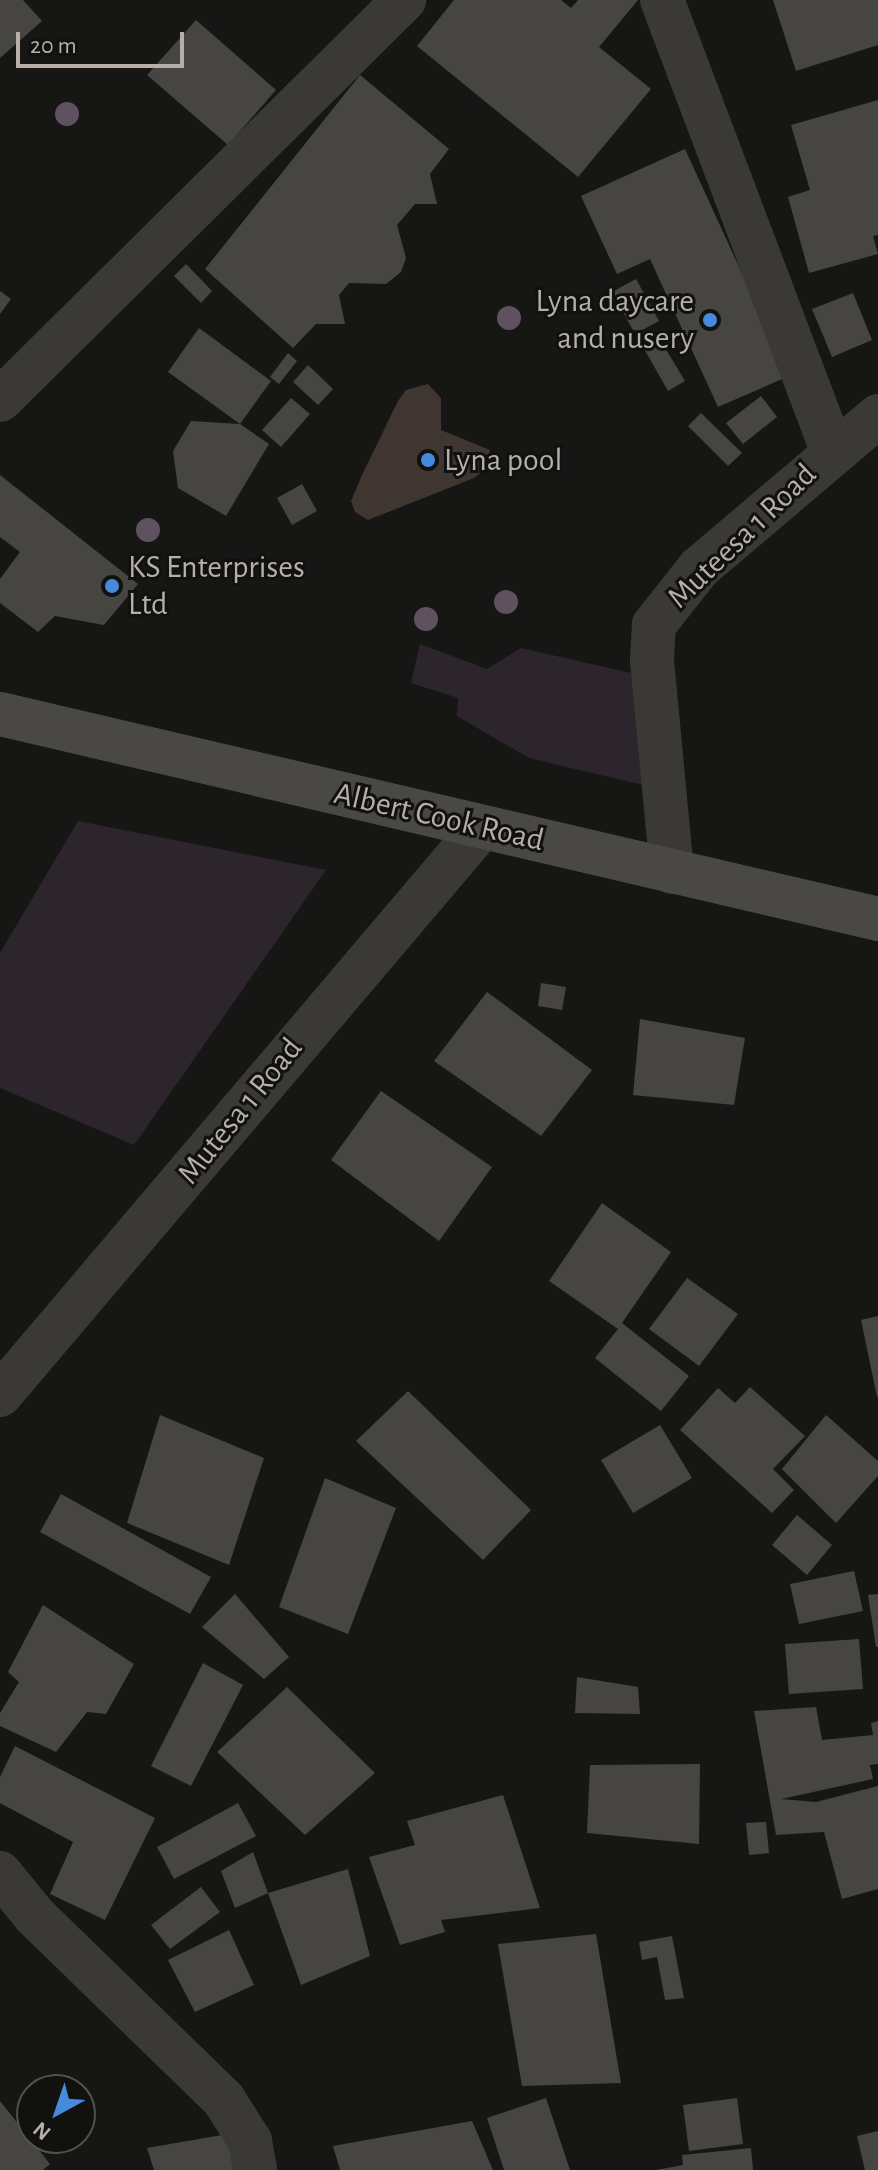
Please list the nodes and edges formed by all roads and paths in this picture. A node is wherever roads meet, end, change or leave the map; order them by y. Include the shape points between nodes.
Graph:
1 (404, 0) edge
2 (662, 0) edge
3 (0, 400) edge
4 (878, 416) edge
5 (832, 451) junction
6 (0, 714) edge
7 (482, 827) junction
8 (672, 872) junction
9 (878, 919) edge
10 (0, 1395) edge
11 (0, 1873) edge
12 (255, 2170) edge

1 - 3 street
2 - 5 street
4 - 5 street, Muteesa 1 Road
5 - 8 street, Muteesa 1 Road via 699,568 654,625 652,660
6 - 7 main road, Albert Cook Road
7 - 8 main road, Albert Cook Road
7 - 10 street, Mutesa 1 Road
8 - 9 main road, Albert Cook Road
11 - 12 street via 35,1916 224,2100 250,2141

